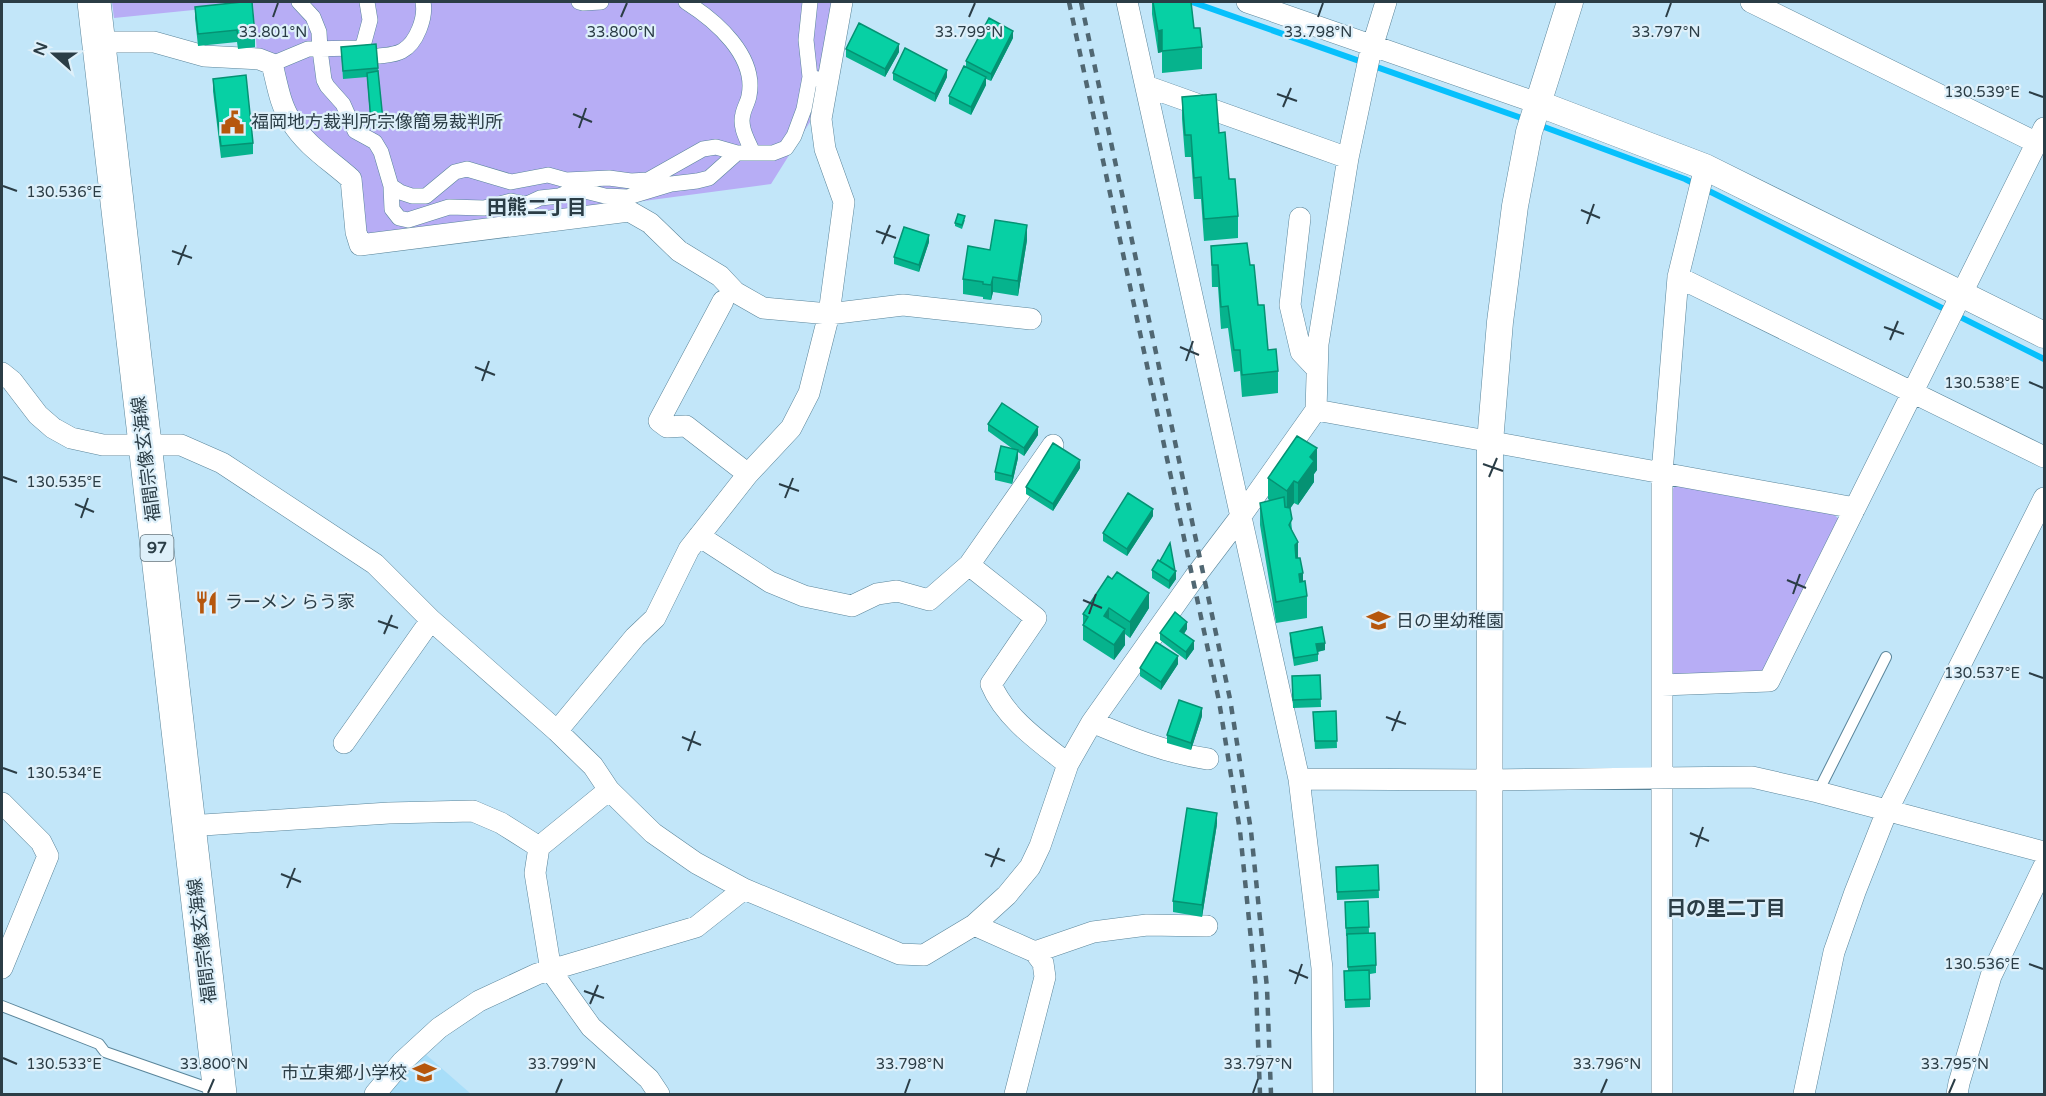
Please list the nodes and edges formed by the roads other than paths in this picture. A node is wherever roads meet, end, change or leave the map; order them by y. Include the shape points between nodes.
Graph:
1 (94, 2) edge
2 (299, 2) edge
3 (367, 2) edge
4 (423, 2) edge
5 (579, 2) edge
6 (601, 2) edge
7 (686, 2) edge
8 (810, 2) edge
9 (842, 2) edge
10 (1127, 2) edge
11 (1247, 2) edge
12 (1386, 2) edge
13 (1570, 2) edge
14 (1751, 2) edge
15 (98, 42) junction
16 (320, 50) junction
17 (379, 56) edge
18 (1369, 57) junction
19 (272, 64) junction
20 (818, 79) junction
21 (1146, 86) junction
22 (1534, 114) junction
23 (2041, 136) edge
24 (737, 153) junction
25 (753, 153) junction
26 (1348, 158) junction
27 (1702, 180) junction
28 (572, 184) junction
29 (391, 186) junction
30 (1300, 218) dead end
31 (1678, 277) junction
32 (1962, 294) junction
33 (723, 301) dead end
34 (829, 314) junction
35 (1031, 319) dead end
36 (2044, 335) edge
37 (1317, 369) junction
38 (2, 373) edge
39 (1915, 392) junction
40 (1316, 410) junction
41 (1490, 442) junction
42 (145, 443) junction
43 (1053, 445) edge
44 (2044, 457) edge
45 (1662, 473) junction
46 (748, 474) junction
47 (2044, 498) edge
48 (1855, 508) junction
49 (1241, 516) junction
50 (699, 536) junction
51 (969, 565) junction
52 (431, 620) junction
53 (1886, 657) dead end
54 (1662, 685) junction
55 (1092, 722) junction
56 (557, 731) junction
57 (344, 743) dead end
58 (1208, 759) dead end
59 (1068, 764) junction
60 (1299, 778) junction
61 (1663, 779) junction
62 (1488, 780) junction
63 (609, 790) junction
64 (1818, 792) junction
65 (2, 803) edge
66 (1887, 811) junction
67 (188, 826) junction
68 (539, 847) junction
69 (2044, 852) edge
70 (2044, 866) edge
71 (744, 889) junction
72 (975, 925) junction
73 (1207, 926) dead end
74 (1035, 952) junction
75 (2, 968) edge
76 (551, 971) junction
77 (2, 1006) edge
78 (220, 1093) edge
79 (375, 1095) edge
80 (659, 1095) edge
81 (1015, 1095) edge
82 (1323, 1095) edge
83 (1489, 1095) edge
84 (1662, 1095) edge
85 (1804, 1095) edge
86 (1957, 1095) edge

1 - 15 main road, 福間宗像玄海線 / 97
2 - 16 street via 313,17
3 - 16 street via 370,20 363,46
4 - 17 street via 424,16 410,45 396,54
5 - 6 street
7 - 25 street via 716,24 744,60 749,96 742,123
8 - 20 street via 806,40
9 - 20 street
10 - 21 street
11 - 18 street
12 - 18 street
13 - 22 street
14 - 23 street
15 - 19 street via 154,42 204,56 259,59
15 - 42 main road, 福間宗像玄海線 / 97
16 - 19 street via 299,51
16 - 29 street via 327,86 342,104 355,131 375,142
18 - 22 street
18 - 26 street
19 - 34 street via 291,122 351,179 360,245 629,211 650,223 679,251 720,276 735,292 763,308
20 - 25 street via 786,148
20 - 34 street via 825,148 844,202
21 - 26 street
21 - 49 street
22 - 27 street
22 - 41 street via 1515,206
23 - 32 street
24 - 25 street
24 - 28 street via 704,148 648,180 609,178
24 - 28 street via 709,178 670,184 628,197 605,196
26 - 37 street
27 - 31 street
27 - 32 street
28 - 29 street via 548,175 511,182 467,169 455,172 426,196 412,196
28 - 29 street via 568,193 527,204 511,201 484,207 449,207 408,220 395,215
30 - 37 street via 1290,305 1301,352
31 - 39 street
31 - 45 street
32 - 36 street
32 - 39 street
33 - 46 street via 659,421 667,427 686,426
34 - 35 street via 903,305
34 - 46 street via 805,402 791,428
37 - 40 street
38 - 42 street via 38,415 71,438 103,445
39 - 44 street
39 - 48 street
40 - 41 street
40 - 49 street
41 - 45 street
41 - 62 street
42 - 52 street via 181,445 222,463 375,564
42 - 67 main road, 福間宗像玄海線 / 97
43 - 51 street
45 - 48 street
45 - 54 street
46 - 50 street
47 - 66 street
48 - 54 street via 1770,681
49 - 55 street
49 - 60 street
50 - 51 street via 770,582 804,596 852,606 877,594 897,591 929,600
50 - 56 street via 655,618
51 - 59 street via 1035,618 991,684 998,700 1013,717
52 - 56 street
52 - 57 street
53 - 64 lane
54 - 61 street
55 - 58 street via 1141,743
55 - 59 street
56 - 63 street via 593,766
59 - 72 street via 1030,867
60 - 62 street
60 - 82 street via 1322,968
61 - 62 street
61 - 64 street via 1752,777
61 - 84 street
62 - 83 street
63 - 68 street
63 - 71 street via 653,833 696,863
64 - 66 street
65 - 75 street via 41,842 48,856
66 - 69 street
66 - 85 street via 1834,952
67 - 68 street via 473,811
67 - 78 main road, 福間宗像玄海線 / 97
68 - 76 street via 535,873
70 - 86 street via 1991,976
71 - 72 street via 900,954 924,955
71 - 76 street via 696,927
72 - 74 street
73 - 74 street via 1147,925 1093,932
74 - 81 street via 1043,963 1045,977
76 - 79 street via 479,1001 439,1028 402,1062
76 - 80 street via 591,1027 650,1079
77 - 78 lane via 99,1044 105,1052

